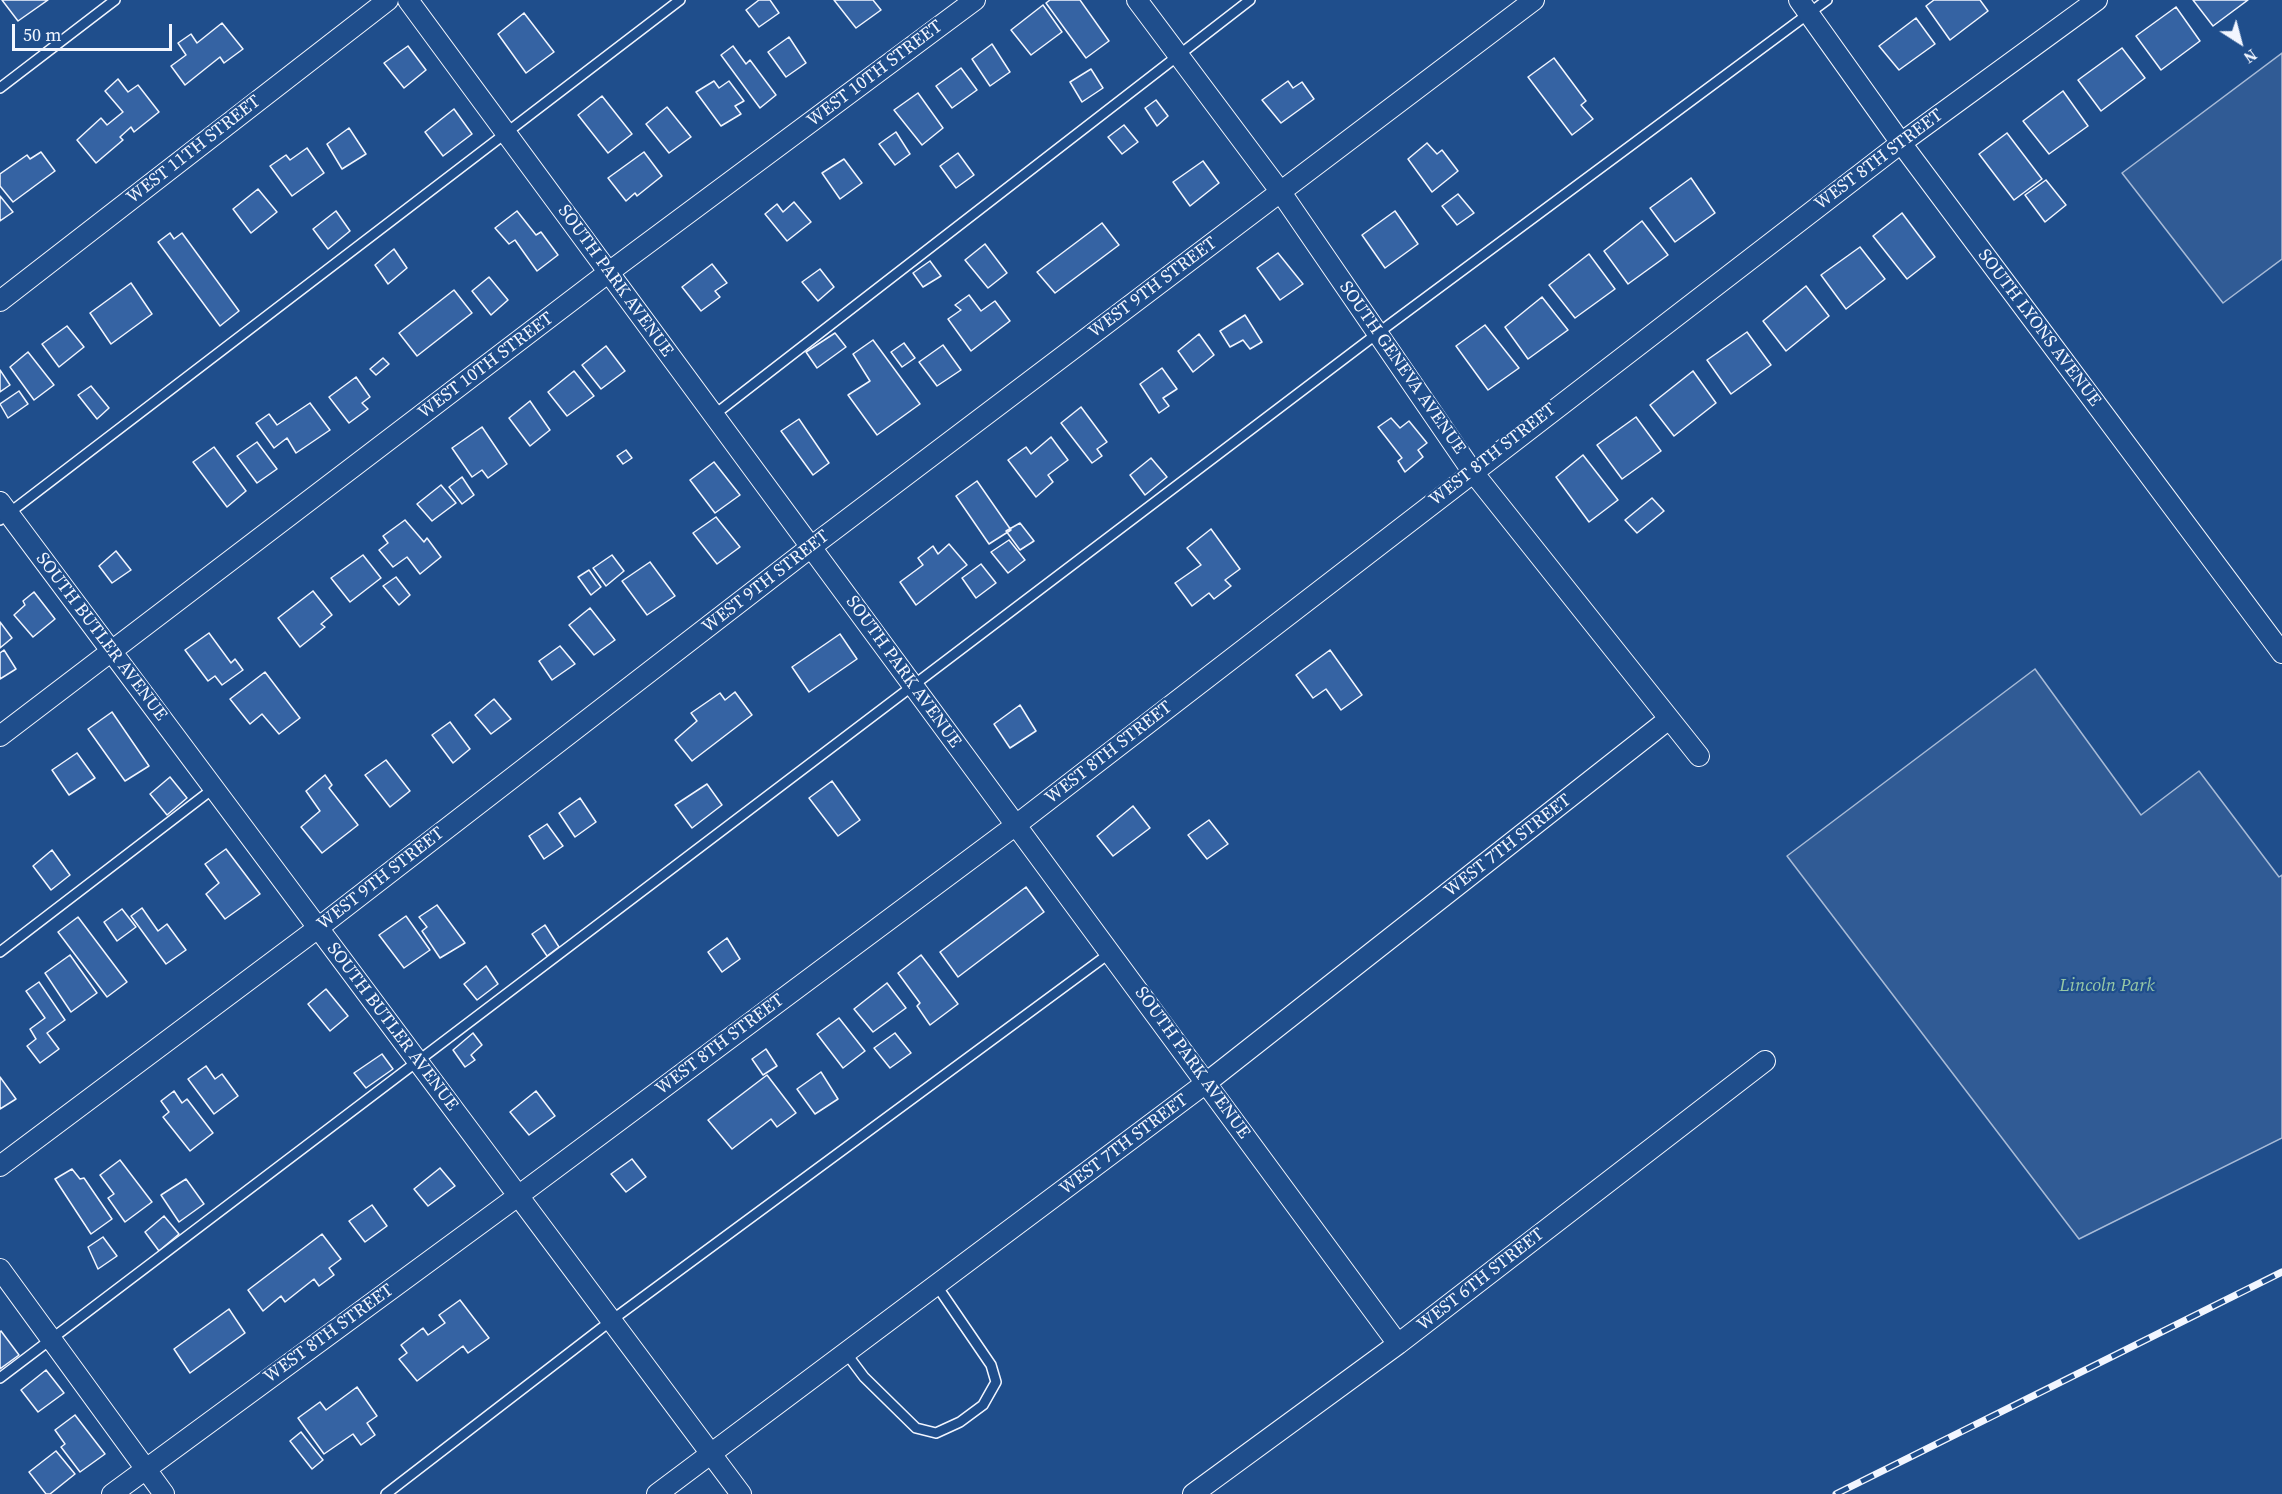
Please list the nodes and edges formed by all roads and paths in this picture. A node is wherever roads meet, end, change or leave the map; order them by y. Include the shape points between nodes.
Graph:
1 (115, 0) edge
2 (388, 0) edge
3 (408, 0) edge
4 (680, 0) edge
5 (975, 0) edge
6 (1137, 0) edge
7 (1250, 0) edge
8 (1534, 0) edge
9 (1827, 0) edge
10 (2097, 0) edge
11 (1804, 7) edge
12 (1178, 54) junction
13 (0, 88) edge
14 (505, 132) junction
15 (1901, 143) junction
16 (1280, 191) junction
17 (609, 272) junction
18 (0, 301) edge
19 (1378, 333) junction
20 (714, 415) junction
21 (1472, 471) junction
22 (3, 511) edge
23 (811, 547) junction
24 (111, 651) junction
25 (2282, 653) edge
26 (914, 687) junction
27 (1669, 719) junction
28 (0, 736) edge
29 (1699, 756) dead end
30 (214, 788) junction
31 (1016, 825) junction
32 (318, 928) junction
33 (0, 952) edge
34 (1110, 953) junction
35 (418, 1061) junction
36 (1765, 1061) dead end
37 (1206, 1083) junction
38 (0, 1166) edge
39 (518, 1196) junction
40 (0, 1269) edge
41 (937, 1286) junction
42 (612, 1320) junction
43 (51, 1338) junction
44 (1398, 1344) junction
45 (846, 1353) junction
46 (0, 1378) edge
47 (711, 1454) junction
48 (146, 1468) junction
49 (111, 1494) edge
50 (164, 1494) edge
51 (386, 1494) edge
52 (657, 1494) edge
53 (741, 1494) edge
54 (1192, 1494) edge

1 - 13 lane
2 - 18 street, WEST 11TH STREET
3 - 14 street, SOUTH PARK AVENUE
4 - 14 lane
5 - 17 street, WEST 10TH STREET
6 - 12 street, SOUTH GENEVA AVENUE
7 - 12 lane
8 - 16 street, WEST 9TH STREET
9 - 11 lane
10 - 15 street, WEST 8TH STREET
11 - 15 street, SOUTH LYONS AVENUE
11 - 19 lane
12 - 16 street, SOUTH GENEVA AVENUE
12 - 20 lane
14 - 17 street, SOUTH PARK AVENUE
14 - 22 lane
15 - 21 street, WEST 8TH STREET
15 - 25 street, SOUTH LYONS AVENUE
16 - 19 street, SOUTH GENEVA AVENUE
16 - 23 street, WEST 9TH STREET
17 - 20 street, SOUTH PARK AVENUE
17 - 24 street, WEST 10TH STREET
19 - 21 street, SOUTH GENEVA AVENUE
19 - 26 lane
20 - 23 street, SOUTH PARK AVENUE
21 - 27 street, SOUTH GENEVA AVENUE
21 - 31 street, WEST 8TH STREET
22 - 24 street, SOUTH BUTLER AVENUE
23 - 26 street, SOUTH PARK AVENUE
23 - 32 street, WEST 9TH STREET
24 - 28 street, WEST 10TH STREET
24 - 30 street, SOUTH BUTLER AVENUE
26 - 31 street, SOUTH PARK AVENUE
26 - 35 lane
27 - 29 street, SOUTH GENEVA AVENUE
27 - 37 street, WEST 7TH STREET
30 - 32 street, SOUTH BUTLER AVENUE
30 - 33 lane
31 - 34 street, SOUTH PARK AVENUE
31 - 39 street, WEST 8TH STREET
32 - 35 street, SOUTH BUTLER AVENUE
32 - 38 street, WEST 9TH STREET
34 - 37 street, SOUTH PARK AVENUE
34 - 42 lane
35 - 39 street, SOUTH BUTLER AVENUE
35 - 43 lane
36 - 44 street, WEST 6TH STREET
37 - 41 street, WEST 7TH STREET
37 - 44 street, SOUTH PARK AVENUE
39 - 42 street, SOUTH BUTLER AVENUE
39 - 48 street, WEST 8TH STREET
40 - 43 street
41 - 45 street, WEST 7TH STREET
41 - 45 lane via 991,1365 996,1382 983,1405 960,1422 936,1433 916,1428 864,1377
42 - 47 street, SOUTH BUTLER AVENUE
42 - 51 lane
43 - 46 lane
43 - 48 street
44 - 54 street, WEST 6TH STREET
45 - 47 street, WEST 7TH STREET
47 - 52 street, WEST 7TH STREET
47 - 53 street, SOUTH BUTLER AVENUE
48 - 49 street, WEST 8TH STREET
48 - 50 street

